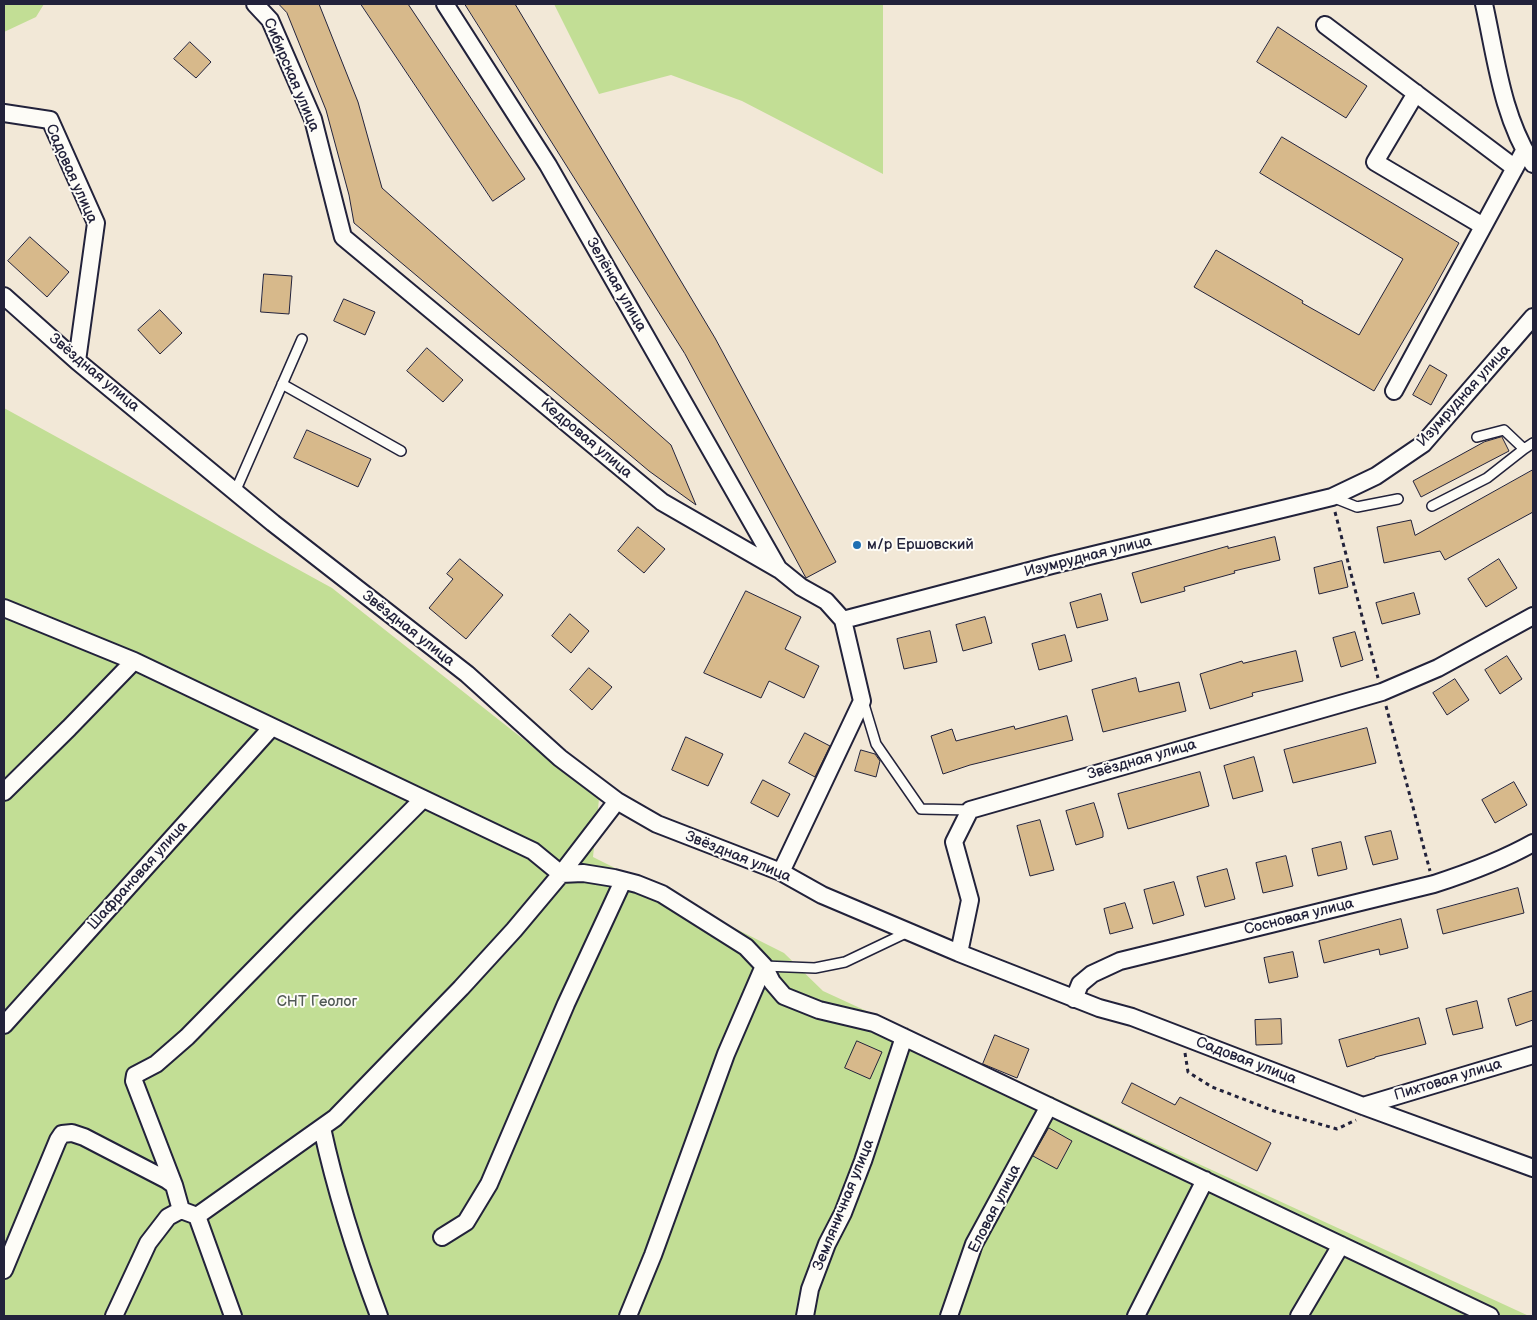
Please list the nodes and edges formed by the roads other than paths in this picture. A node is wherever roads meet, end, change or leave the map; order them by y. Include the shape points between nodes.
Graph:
1 (255, 4) edge
2 (446, 4) edge
3 (1484, 4) edge
4 (1325, 26) dead end
5 (1416, 93) junction
6 (4, 113) edge
7 (1524, 150) junction
8 (1533, 164) edge
9 (1515, 168) junction
10 (1484, 226) junction
11 (342, 237) joint
12 (4, 296) edge
13 (1533, 317) edge
14 (302, 340) dead end
15 (78, 361) junction
16 (282, 384) junction
17 (1394, 391) dead end
18 (1477, 437) dead end
19 (1533, 444) edge
20 (1524, 449) junction
21 (401, 451) dead end
22 (235, 492) junction
23 (1332, 497) junction
24 (1398, 499) dead end
25 (1432, 506) dead end
26 (780, 570) junction
27 (4, 608) edge
28 (1533, 616) edge
29 (843, 620) junction
30 (134, 661) junction
31 (862, 701) junction
32 (272, 727) junction
33 (4, 792) edge
34 (424, 799) junction
35 (617, 801) junction
36 (970, 810) junction
37 (1533, 843) edge
38 (781, 872) junction
39 (561, 874) junction
40 (623, 881) junction
41 (908, 932) junction
42 (959, 953) junction
43 (764, 966) junction
44 (1074, 999) junction
45 (4, 1025) edge
46 (904, 1037) junction
47 (1533, 1055) edge
48 (1049, 1106) junction
49 (1369, 1108) junction
50 (322, 1128) junction
51 (1533, 1168) edge
52 (1205, 1180) junction
53 (174, 1185) junction
54 (181, 1210) junction
55 (197, 1216) junction
56 (442, 1237) dead end
57 (1341, 1245) junction
58 (4, 1270) edge
59 (1470, 1312) edge
60 (114, 1316) edge
61 (233, 1316) edge
62 (379, 1316) edge
63 (628, 1316) edge
64 (805, 1316) edge
65 (949, 1316) edge
66 (1136, 1316) edge
67 (1299, 1316) edge
68 (1490, 1316) edge

1 - 11 street, Сибирская улица via 270,20 313,118
2 - 26 street, Зелёная улица via 548,165
3 - 7 street via 1505,103
4 - 5 street
5 - 9 street
5 - 10 street via 1375,162
6 - 15 street, Садовая улица via 50,120 96,223
7 - 8 street
7 - 9 street
9 - 10 street
10 - 17 street
11 - 26 street, Кедровая улица via 662,502
12 - 15 street, Звёздная улица
13 - 23 street, Изумрудная улица via 1423,444 1376,476
14 - 16 lane
15 - 22 street, Звёздная улица
16 - 21 lane
16 - 22 lane
18 - 20 lane via 1504,430
19 - 20 lane
20 - 25 lane via 1487,478
22 - 35 street, Звёздная улица via 466,674 560,758
23 - 24 lane via 1357,507
23 - 29 street, Изумрудная улица
26 - 29 street, Кедровая улица via 826,601
27 - 30 street
28 - 36 street, Звёздная улица via 1438,668 1382,692
29 - 31 street
30 - 32 street
30 - 33 street
31 - 36 lane via 876,744 921,808
31 - 38 street
32 - 34 street
32 - 45 street, Шафрановая улица
34 - 39 street via 533,851
34 - 53 street via 187,1037 156,1064 135,1075 134,1081
35 - 38 street, Звёздная улица via 657,824
35 - 39 street
36 - 42 street via 954,842 970,900
37 - 44 street, Сосновая улица via 1473,872 1434,884 1120,961 1092,974 1080,984
38 - 41 street, Звёздная улица via 822,895
39 - 40 street
39 - 50 street via 460,988
40 - 43 street via 662,894 746,947
40 - 56 street via 489,1184 466,1222
41 - 42 street, Звёздная улица
41 - 43 lane via 845,962 815,968
42 - 44 street, Садовая улица
43 - 46 street via 784,996 819,1010 874,1023
43 - 63 street via 726,1054
44 - 49 street, Садовая улица
46 - 48 street
46 - 64 street, Земляничная улица via 863,1161 810,1289
47 - 49 street, Пихтовая улица
48 - 52 street
48 - 65 street, Еловая улица via 974,1244
49 - 51 street, Садовая улица
50 - 55 street
50 - 62 street via 358,1259
52 - 57 street
52 - 66 street
53 - 54 street
53 - 58 street via 84,1137 62,1134
54 - 55 street
54 - 60 street via 168,1217 148,1243
55 - 61 street
57 - 59 street
57 - 67 street
59 - 68 street

